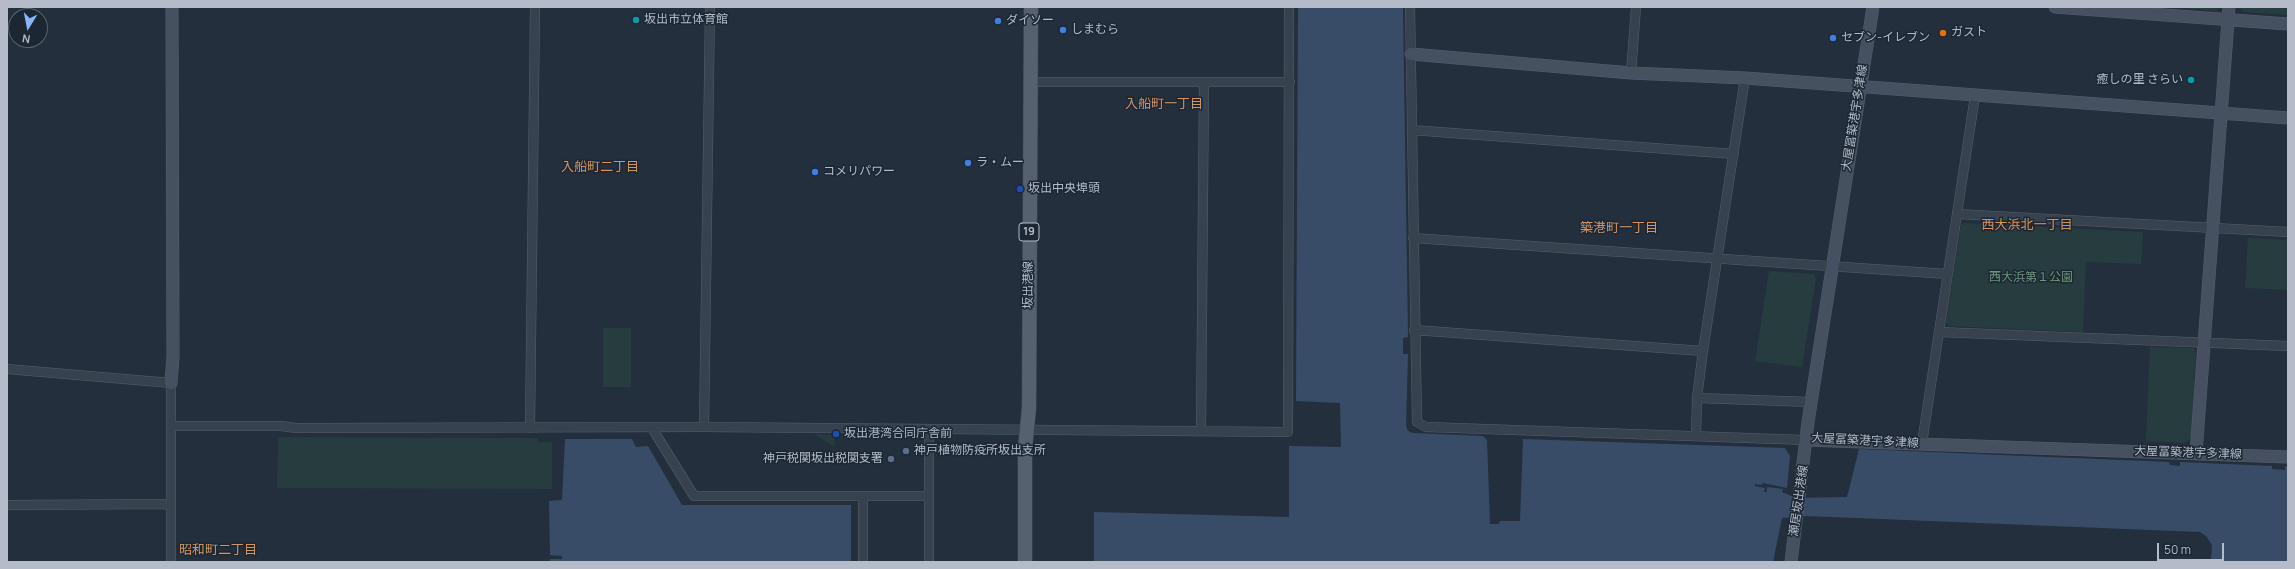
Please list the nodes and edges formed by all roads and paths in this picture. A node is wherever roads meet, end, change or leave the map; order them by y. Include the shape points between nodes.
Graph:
1 (172, 7) edge
2 (535, 7) edge
3 (710, 7) edge
4 (1030, 7) edge
5 (1289, 7) edge
6 (1410, 7) edge
7 (1636, 7) edge
8 (1873, 7) edge
9 (2055, 7) edge
10 (2229, 7) edge
11 (2228, 20) junction
12 (2288, 24) edge
13 (1411, 54) junction
14 (1631, 73) junction
15 (1745, 78) junction
16 (1030, 82) junction
17 (1204, 82) junction
18 (1290, 82) junction
19 (1860, 87) junction
20 (1975, 96) junction
21 (2221, 113) junction
22 (2288, 118) edge
23 (1412, 130) junction
24 (1734, 154) junction
25 (1956, 214) junction
26 (2213, 228) junction
27 (2288, 232) edge
28 (1413, 238) junction
29 (1718, 258) junction
30 (1832, 266) junction
31 (1948, 274) junction
32 (1414, 330) junction
33 (1939, 332) junction
34 (2204, 342) junction
35 (2288, 346) edge
36 (1703, 351) junction
37 (7, 369) edge
38 (171, 383) junction
39 (1697, 398) junction
40 (1811, 402) junction
41 (171, 426) junction
42 (530, 428) junction
43 (652, 428) junction
44 (704, 428) junction
45 (929, 429) junction
46 (1027, 429) junction
47 (1201, 431) junction
48 (1696, 436) junction
49 (1806, 440) junction
50 (1922, 443) junction
51 (2196, 453) junction
52 (2288, 457) edge
53 (929, 496) junction
54 (863, 497) junction
55 (171, 504) junction
56 (7, 505) edge
57 (171, 562) edge
58 (863, 562) edge
59 (929, 562) edge
60 (1025, 562) edge
61 (1791, 562) edge

1 - 38 street
2 - 42 street
3 - 44 street
4 - 16 main road, 坂出港線 / 19
5 - 18 street
6 - 13 street
7 - 14 street
8 - 19 street, 大屋冨築港宇多津線
9 - 11 street
10 - 11 street
11 - 12 street
11 - 21 street
13 - 14 street
13 - 23 street
14 - 15 street
15 - 19 street
15 - 24 street
16 - 17 street
16 - 46 main road, 坂出港線 / 19
17 - 18 street
17 - 47 street
18 - 47 street via 1288,432
19 - 20 street
19 - 30 street, 大屋冨築港宇多津線
20 - 21 street
20 - 25 street
21 - 22 street
21 - 26 street
23 - 24 street
23 - 28 street
24 - 29 street
25 - 26 street
25 - 31 street
26 - 27 street
26 - 34 street
28 - 29 street
28 - 32 street
29 - 30 street
29 - 36 street
30 - 31 street
30 - 40 street, 大屋冨築港宇多津線
31 - 33 street
32 - 36 street
32 - 48 street via 1416,417 1417,422 1426,428
33 - 34 street
33 - 50 street
34 - 35 street
34 - 51 street
36 - 39 street
37 - 38 street
38 - 41 street
39 - 40 street
39 - 48 street
40 - 49 street, 大屋冨築港宇多津線
41 - 42 street
41 - 55 street
42 - 43 street
43 - 44 street
43 - 54 street via 694,496
44 - 45 street
45 - 46 street
45 - 53 street
46 - 47 street
46 - 60 main road, 坂出港線 / 19
48 - 49 street
49 - 50 street, 大屋冨築港宇多津線
49 - 61 street, 瀬居坂出港線
50 - 51 street, 大屋冨築港宇多津線
51 - 52 street, 大屋冨築港宇多津線
53 - 54 street
53 - 59 street
54 - 58 street
55 - 56 street
55 - 57 street

